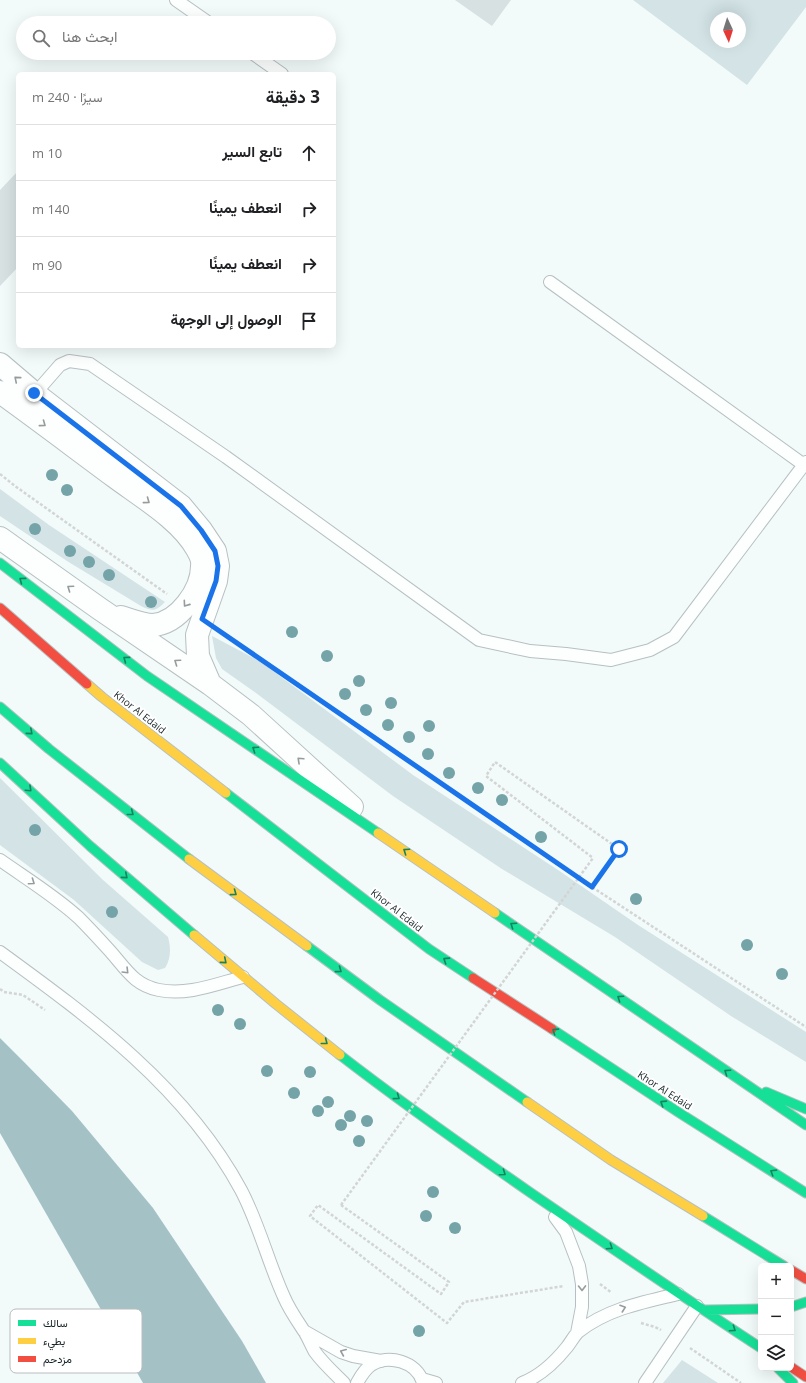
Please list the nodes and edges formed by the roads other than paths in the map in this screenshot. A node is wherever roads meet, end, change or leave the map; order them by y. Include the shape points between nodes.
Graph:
1 (176, 0) edge
2 (199, 16) edge
3 (262, 60) edge
4 (279, 72) edge
5 (550, 282) dead end
6 (0, 364) edge
7 (0, 392) edge
8 (29, 402) junction
9 (805, 463) edge
10 (0, 538) edge
11 (0, 564) edge
12 (0, 608) edge
13 (100, 609) junction
14 (194, 613) junction
15 (210, 684) junction
16 (0, 707) edge
17 (0, 763) edge
18 (380, 834) junction
19 (0, 860) edge
20 (0, 952) edge
21 (243, 977) junction
22 (744, 1083) junction
23 (806, 1108) edge
24 (806, 1125) edge
25 (806, 1193) edge
26 (545, 1203) junction
27 (779, 1263) edge
28 (794, 1272) edge
29 (806, 1279) edge
30 (678, 1294) junction
31 (806, 1302) edge
32 (794, 1306) edge
33 (701, 1308) junction
34 (758, 1309) edge
35 (304, 1331) junction
36 (577, 1333) junction
37 (758, 1346) edge
38 (381, 1361) junction
39 (794, 1369) edge
40 (781, 1371) edge
41 (806, 1377) edge
42 (422, 1381) edge
43 (344, 1383) edge
44 (357, 1383) edge
45 (436, 1383) edge
46 (522, 1383) edge
47 (645, 1383) edge
48 (793, 1383) edge

1 - 2 lane
3 - 4 lane
5 - 9 lane
8 -> 6 street
7 - 8 street
8 - 9 lane via 60,365 69,361 90,364 226,457 479,640 530,651 611,660 650,650 674,637
8 - 14 street via 170,518 196,548 203,565
13 -> 10 street
18 -> 11 main road via 147,676
25 -> 12 main road, Khor Al Edaid via 430,949 102,697
13 - 14 street via 136,622 153,625
15 -> 13 street
14 - 15 street via 198,656
18 -> 15 street via 251,715
16 -> 27 main road via 49,749 220,883 380,1000 610,1160
17 -> 21 main road via 90,846
22 -> 18 main road
19 -> 21 lane via 60,902 97,936 123,968 147,986 170,992 194,990
20 - 35 lane via 112,1038 161,1083 200,1128 240,1190 252,1214 284,1298
21 -> 26 main road via 366,1074
22 - 23 main road
22 - 24 main road
26 -> 30 main road
26 -> 36 lane via 566,1232 579,1266 582,1307
28 - 29 main road
30 - 33 main road
36 -> 30 lane via 620,1308
31 - 32 main road
33 - 34 main road
33 -> 37 main road
33 - 47 lane
38 -> 35 lane via 341,1352
35 - 43 lane via 315,1352
36 - 46 lane via 555,1361
38 - 42 lane via 404,1362 415,1370
38 - 44 lane via 361,1374
39 - 41 main road
40 - 48 main road
42 - 45 lane

